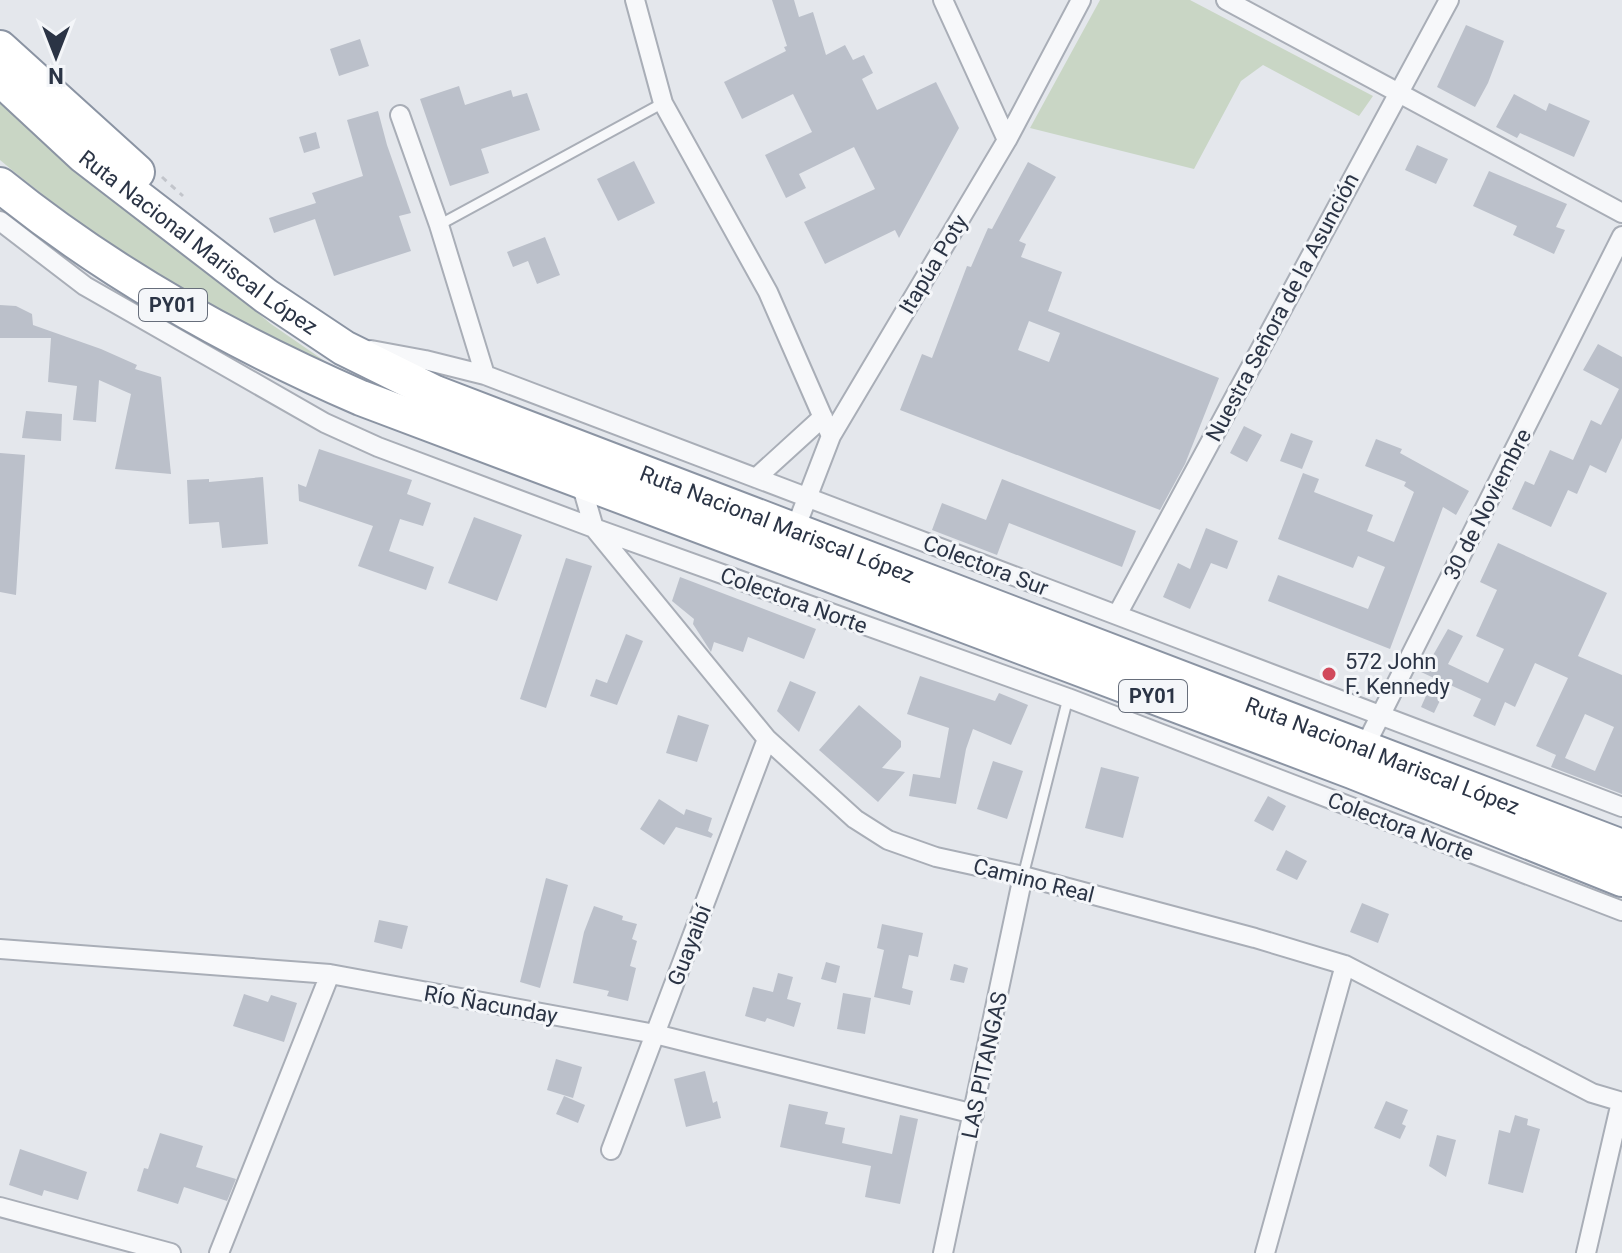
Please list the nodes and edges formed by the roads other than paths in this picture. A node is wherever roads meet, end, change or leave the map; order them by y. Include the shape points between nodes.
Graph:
1 (635, 0) edge
2 (943, 0) edge
3 (1081, 0) edge
4 (1226, 0) edge
5 (1449, 0) edge
6 (0, 48) edge
7 (0, 78) edge
8 (1397, 93) junction
9 (663, 103) junction
10 (400, 115) dead end
11 (1007, 140) junction
12 (0, 185) edge
13 (1622, 213) edge
14 (187, 219) junction
15 (0, 221) edge
16 (439, 225) junction
17 (1622, 236) edge
18 (344, 348) junction
19 (485, 375) junction
20 (823, 417) junction
21 (831, 436) junction
22 (648, 438) junction
23 (636, 471) junction
24 (756, 478) junction
25 (580, 480) junction
26 (806, 497) junction
27 (594, 528) junction
28 (794, 532) junction
29 (1117, 615) junction
30 (1068, 698) junction
31 (1381, 715) junction
32 (767, 739) junction
33 (1358, 760) junction
34 (1622, 807) edge
35 (1622, 847) edge
36 (1023, 876) junction
37 (1622, 879) edge
38 (1622, 911) edge
39 (0, 949) edge
40 (1345, 965) junction
41 (330, 974) junction
42 (655, 1034) junction
43 (1622, 1102) edge
44 (974, 1114) junction
45 (611, 1150) dead end
46 (0, 1207) edge
47 (171, 1253) edge
48 (219, 1253) edge
49 (943, 1253) edge
50 (1265, 1253) edge
51 (1586, 1253) edge

1 - 9 street
2 - 11 street
3 - 11 street, Itapúa Poty
4 - 8 street
5 - 8 street, Nuestra Señora de la Asunción
6 - 14 highway
7 - 14 highway, Ruta Nacional Mariscal López / PY01 via 84,156
8 - 13 street
8 - 29 street, Nuestra Señora de la Asunción
9 - 16 lane
9 - 20 street via 768,292
10 - 16 street
11 - 21 street, Itapúa Poty
12 - 25 highway, Ruta Nacional Mariscal López / PY01 via 142,286 248,346 361,398
14 - 18 highway, Ruta Nacional Mariscal López / PY01 via 266,296
15 - 27 street, Colectora Norte via 85,286 325,423
16 - 19 street
17 - 31 street, 30 de Noviembre
18 - 19 street, Colectora Sur
18 - 23 highway, Ruta Nacional Mariscal López / PY01 via 435,393
19 - 22 street, Colectora Sur
20 - 21 street
20 - 24 street
21 - 26 street, Itapúa Poty
22 - 23 street
22 - 24 street, Colectora Sur
23 - 28 highway, Ruta Nacional Mariscal López / PY01
24 - 26 street, Colectora Sur
25 - 27 street, Camino Real
25 - 33 highway, Ruta Nacional Mariscal López / PY01
26 - 28 street, Itapúa Poty
26 - 29 street, Colectora Sur
27 - 30 street, Colectora Norte
27 - 32 street, Camino Real
28 - 33 highway, Ruta Nacional Mariscal López / PY01
29 - 31 street, Colectora Sur
30 - 36 lane
30 - 38 street, Colectora Norte
31 - 33 street, 30 de Noviembre
31 - 34 street, Colectora Sur
32 - 36 street, Camino Real via 855,819 888,840 936,857
32 - 42 street, Guayaibí
33 - 35 highway, Ruta Nacional Mariscal López / PY01
33 - 37 highway, Ruta Nacional Mariscal López / PY01
36 - 40 street, Camino Real
36 - 44 street, LAS PITANGAS
39 - 41 street, Río Ñacunday
40 - 43 street, Camino Real via 1592,1093
40 - 50 street
41 - 42 street, Río Ñacunday
41 - 48 street
42 - 44 street, Río Ñacunday
42 - 45 street, Guayaibí
43 - 51 street
44 - 49 street, LAS PITANGAS
46 - 47 street

